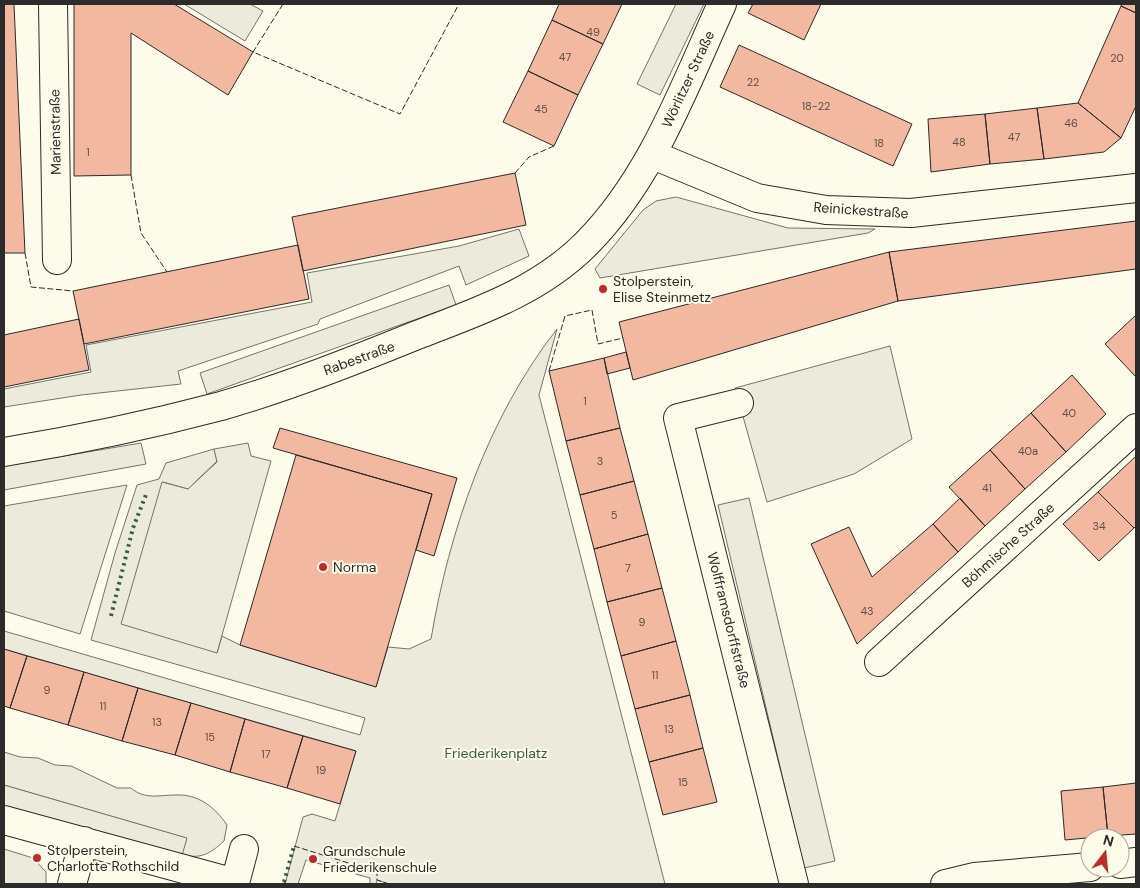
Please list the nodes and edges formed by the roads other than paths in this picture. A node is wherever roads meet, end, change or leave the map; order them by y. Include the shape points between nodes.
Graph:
1 (53, 4) edge
2 (722, 4) edge
3 (653, 155) junction
4 (1136, 188) edge
5 (57, 260) dead end
6 (739, 403) dead end
7 (1136, 428) edge
8 (4, 452) edge
9 (879, 662) dead end
10 (4, 820) edge
11 (84, 841) junction
12 (244, 849) dead end
13 (1080, 869) edge
14 (1041, 878) edge
15 (72, 884) edge
16 (794, 884) edge
17 (945, 884) edge

1 - 5 street, Marienstraße
2 - 3 street, Wörlitzer Straße
3 - 4 street, Reinickestraße via 756,198 826,210 911,213
3 - 8 street, Rabestraße via 610,217 556,272 472,314 352,361 223,405 123,430
6 - 16 street, Wolfframsdorffstraße via 678,418
7 - 9 street, Böhmische Straße
10 - 11 street
11 - 12 street via 235,883
11 - 15 street
13 - 14 street
14 - 17 street via 974,877

